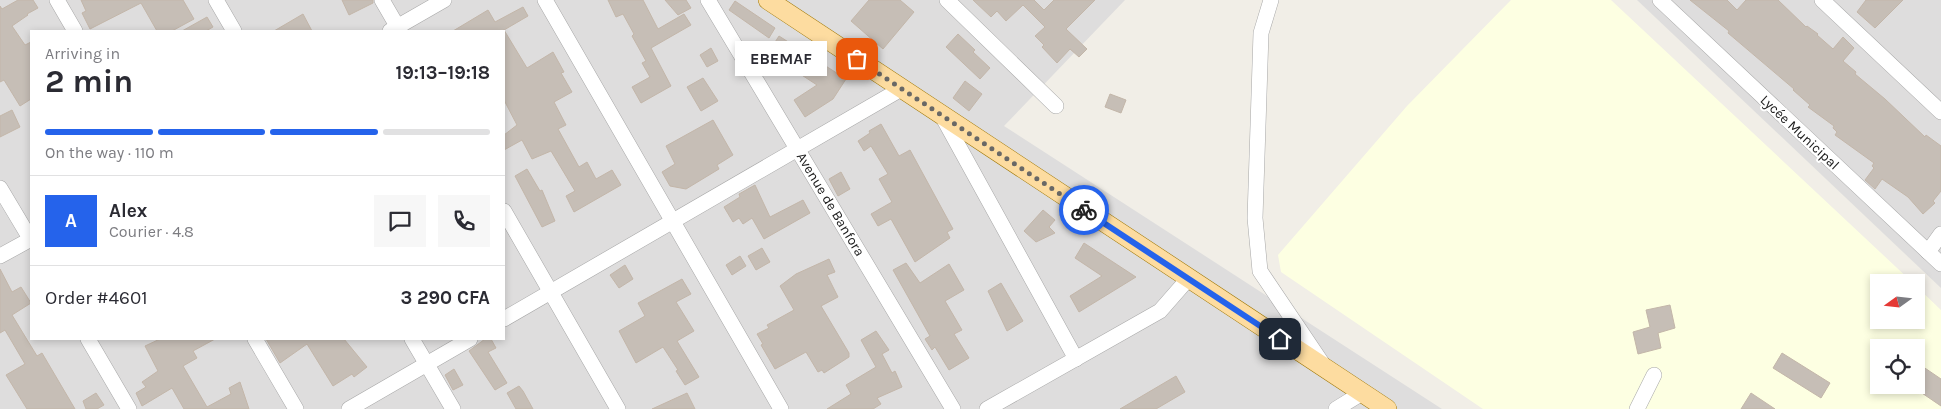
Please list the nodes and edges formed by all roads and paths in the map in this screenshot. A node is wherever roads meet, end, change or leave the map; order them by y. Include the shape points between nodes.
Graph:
1 (57, 0) edge
2 (216, 0) edge
3 (382, 0) edge
4 (444, 0) edge
5 (544, 0) edge
6 (708, 0) edge
7 (768, 0) edge
8 (947, 0) edge
9 (1271, 0) edge
10 (1660, 0) edge
11 (1822, 0) edge
12 (74, 30) edge
13 (233, 30) edge
14 (396, 30) edge
15 (901, 88) junction
16 (1056, 106) dead end
17 (1941, 112) edge
18 (942, 116) junction
19 (797, 148) junction
20 (0, 188) edge
21 (505, 213) edge
22 (672, 221) junction
23 (1941, 234) edge
24 (30, 237) edge
25 (30, 240) edge
26 (1928, 252) junction
27 (0, 256) edge
28 (1941, 264) edge
29 (1188, 279) junction
30 (550, 292) junction
31 (505, 318) edge
32 (89, 340) edge
33 (256, 340) edge
34 (413, 340) edge
35 (468, 340) edge
36 (1076, 358) junction
37 (427, 364) junction
38 (1325, 369) junction
39 (1654, 375) dead end
40 (1362, 393) junction
41 (129, 409) edge
42 (296, 409) edge
43 (349, 409) edge
44 (453, 409) edge
45 (618, 409) edge
46 (780, 409) edge
47 (954, 409) edge
48 (987, 409) edge
49 (1336, 409) edge
50 (1386, 409) edge
51 (1637, 409) edge

1 - 12 street
2 - 13 street
3 - 14 street
4 - 14 street
5 - 22 street
6 - 19 street, Avenue de Banfora
7 - 15 main road
8 - 16 street
9 - 38 street via 1261,33 1255,218 1260,271
10 - 26 street, Lycée Municipal
11 - 17 street
15 - 18 main road
15 - 19 street
18 - 29 main road
18 - 36 street
19 - 22 street
19 - 47 street, Avenue de Banfora
20 - 24 street
21 - 30 street
22 - 30 street
22 - 46 street
23 - 26 street
25 - 27 street
26 - 28 street, Lycée Municipal
29 - 36 street via 1160,311
29 - 38 main road
30 - 31 street
30 - 45 street
32 - 41 street
33 - 42 street
34 - 37 street
35 - 37 street
36 - 48 street
37 - 43 street
37 - 44 street
38 - 40 main road
39 - 51 street
40 - 49 street
40 - 50 main road

